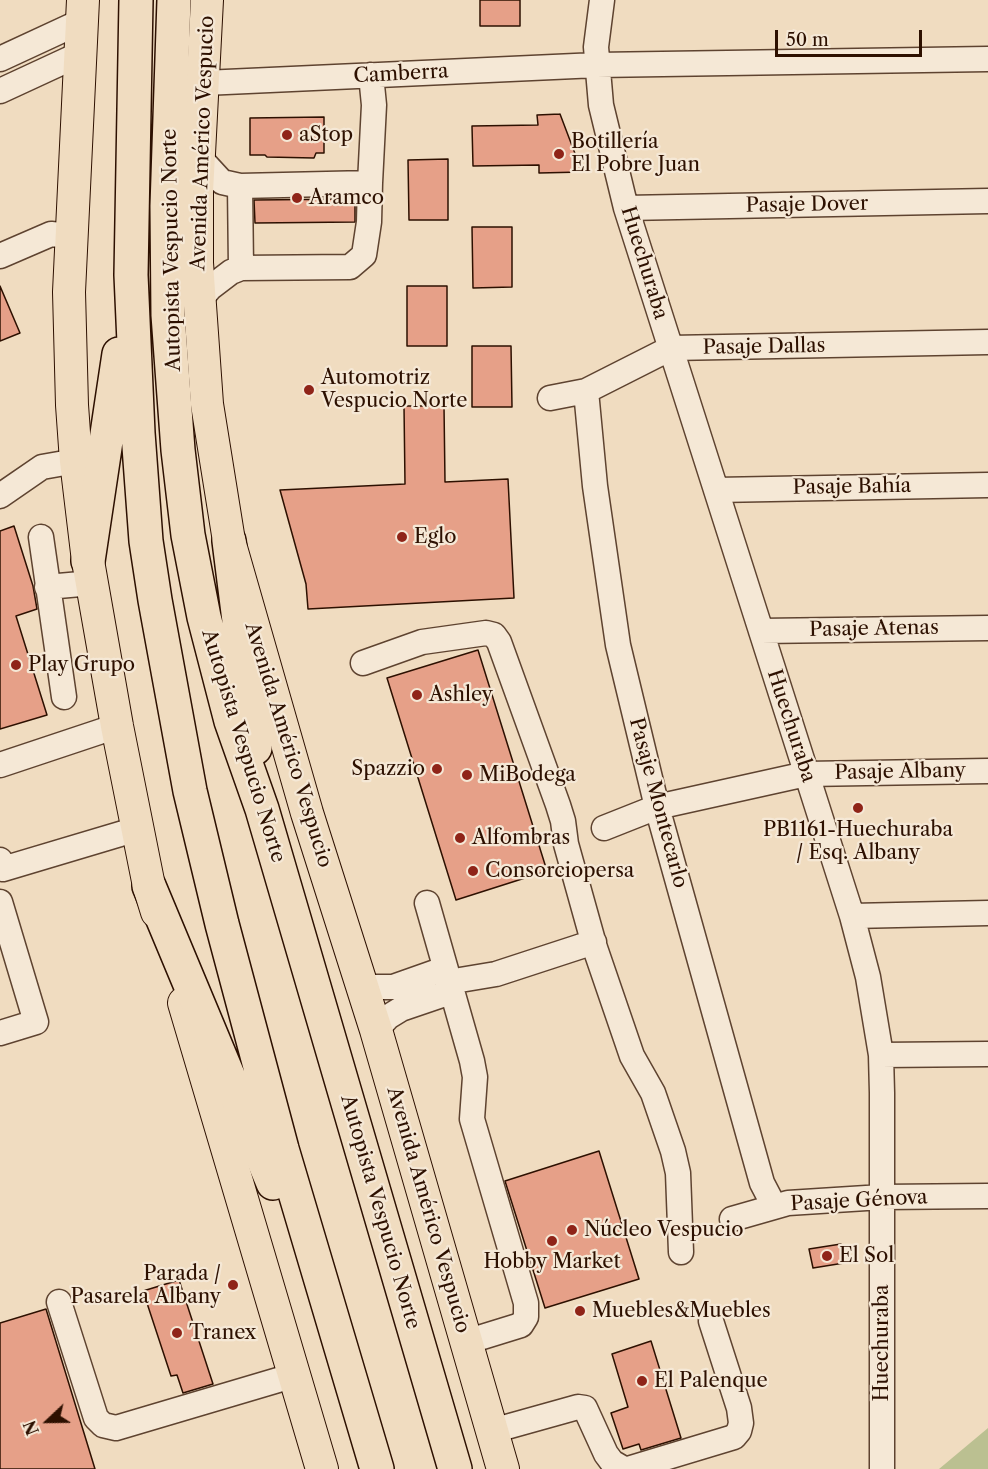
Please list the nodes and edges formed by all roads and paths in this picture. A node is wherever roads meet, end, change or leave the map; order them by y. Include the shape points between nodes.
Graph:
1 (136, 0) edge
2 (174, 0) edge
3 (207, 0) edge
4 (602, 0) edge
5 (82, 11) edge
6 (80, 54) junction
7 (0, 59) edge
8 (988, 59) edge
9 (597, 65) junction
10 (371, 75) junction
11 (204, 83) junction
12 (0, 91) edge
13 (200, 156) junction
14 (370, 183) junction
15 (240, 186) junction
16 (988, 201) edge
17 (626, 208) junction
18 (71, 236) junction
19 (0, 256) edge
20 (241, 268) junction
21 (131, 275) junction
22 (199, 301) junction
23 (988, 342) edge
24 (671, 348) junction
25 (586, 391) junction
26 (550, 398) dead end
27 (76, 461) junction
28 (988, 485) edge
29 (716, 490) junction
30 (0, 496) edge
31 (41, 537) dead end
32 (228, 541) junction
33 (90, 572) junction
34 (47, 587) junction
35 (988, 628) edge
36 (761, 631) junction
37 (363, 663) dead end
38 (64, 697) dead end
39 (117, 726) junction
40 (0, 765) edge
41 (988, 771) edge
42 (806, 774) junction
43 (657, 807) junction
44 (262, 809) junction
45 (604, 828) dead end
46 (137, 829) junction
47 (0, 860) edge
48 (148, 886) junction
49 (0, 902) edge
50 (427, 903) dead end
51 (988, 913) edge
52 (852, 916) junction
53 (594, 942) junction
54 (448, 981) junction
55 (363, 987) junction
56 (376, 1030) junction
57 (0, 1033) edge
58 (988, 1054) edge
59 (881, 1055) junction
60 (988, 1196) edge
61 (882, 1197) junction
62 (774, 1206) junction
63 (732, 1219) dead end
64 (681, 1252) dead end
65 (59, 1302) dead end
66 (331, 1320) junction
67 (711, 1321) dead end
68 (466, 1342) junction
69 (295, 1375) junction
70 (492, 1431) junction
71 (322, 1469) edge
72 (376, 1469) edge
73 (455, 1469) edge
74 (503, 1469) edge
75 (626, 1469) edge
76 (882, 1469) edge

1 - 21 highway, Autopista Vespucio Norte
2 - 44 highway, Autopista Vespucio Norte via 167,206 168,315 182,481 188,535 217,671
3 - 11 main road, Avenida Américo Vespucio
4 - 9 street, Huechuraba
5 - 6 main road
5 - 7 street
6 - 12 street
6 - 18 main road
8 - 9 street, Camberra
9 - 10 street, Camberra
9 - 17 street, Huechuraba via 601,105
10 - 11 street, Camberra
10 - 14 street via 374,105
11 - 13 main road, Avenida Américo Vespucio
13 - 15 street via 222,182
13 - 22 main road, Avenida Américo Vespucio
14 - 15 street
14 - 20 street via 366,247 364,255 350,267
15 - 20 street
16 - 17 street, Pasaje Dover
17 - 24 street, Huechuraba
18 - 19 street via 51,234
18 - 27 main road via 70,349
20 - 22 street via 210,288
21 - 33 highway
21 - 66 highway, Autopista Vespucio Norte via 147,540 190,791 279,1138
22 - 32 main road, Avenida Américo Vespucio via 207,404
23 - 24 street, Pasaje Dallas
24 - 25 street, Pasaje Dallas
24 - 29 street, Huechuraba
25 - 26 street, Pasaje Dallas
25 - 43 street, Pasaje Montecarlo via 618,645
27 - 30 street via 42,467
27 - 33 main road
28 - 29 street, Pasaje Bahía
29 - 36 street, Huechuraba
31 - 34 street
32 - 44 highway
32 - 55 main road, Avenida Américo Vespucio
33 - 34 street
33 - 39 main road
34 - 38 street
35 - 36 street, Pasaje Atenas
36 - 42 street, Huechuraba
37 - 53 street via 422,642 486,633 500,642 558,805
39 - 40 street
39 - 46 main road
41 - 42 street, Pasaje Albany
42 - 43 street, Pasaje Albany
42 - 52 street, Huechuraba
43 - 45 street, Pasaje Albany
43 - 62 street, Pasaje Montecarlo via 762,1182
44 - 73 highway, Autopista Vespucio Norte
46 - 47 street via 3,869
46 - 48 main road
48 - 66 highway
48 - 69 main road
49 - 57 street via 36,1022
50 - 54 street
51 - 52 street
52 - 59 street, Huechuraba via 868,977
53 - 54 street via 496,974
53 - 64 street via 632,1056 653,1093 673,1151 678,1173
54 - 55 street
54 - 56 street via 388,1017
54 - 68 street via 475,1077 472,1119 526,1303 526,1317 521,1325
55 - 56 main road, Avenida Américo Vespucio
56 - 68 main road, Avenida Américo Vespucio
58 - 59 street
59 - 61 street, Huechuraba
60 - 61 street, Pasaje Génova
61 - 62 street, Pasaje Génova
61 - 76 street, Huechuraba
62 - 63 street, Pasaje Génova
65 - 69 street via 96,1418 103,1425 116,1428
66 - 72 highway, Autopista Vespucio Norte
67 - 75 street via 739,1408 739,1431 734,1437
68 - 70 main road, Avenida Américo Vespucio
69 - 71 main road
70 - 74 main road, Avenida Américo Vespucio
70 - 75 street via 585,1408 606,1455

